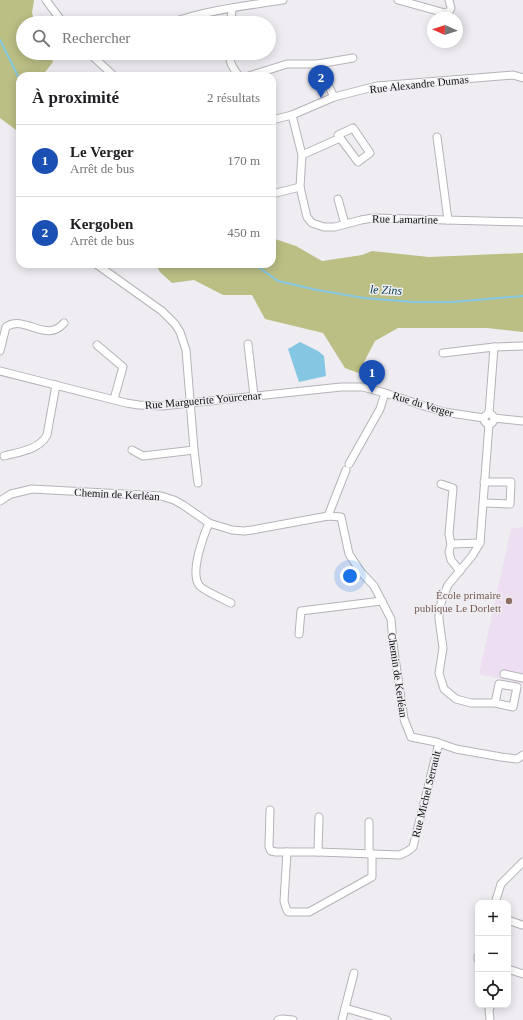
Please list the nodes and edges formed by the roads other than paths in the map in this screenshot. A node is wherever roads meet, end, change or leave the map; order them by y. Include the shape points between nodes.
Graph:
1 (46, 0) edge
2 (282, 0) edge
3 (398, 0) edge
4 (449, 0) edge
5 (426, 4) edge
6 (232, 8) junction
7 (58, 16) edge
8 (203, 16) edge
9 (231, 16) edge
10 (353, 58) dead end
11 (98, 60) edge
12 (229, 60) edge
13 (318, 64) junction
14 (110, 72) edge
15 (236, 72) edge
16 (262, 72) edge
17 (523, 78) edge
18 (334, 97) junction
19 (292, 115) junction
20 (276, 119) edge
21 (437, 137) dead end
22 (340, 138) junction
23 (302, 155) junction
24 (300, 187) junction
25 (276, 193) edge
26 (338, 199) dead end
27 (448, 220) junction
28 (523, 222) edge
29 (345, 224) junction
30 (102, 268) edge
31 (64, 323) dead end
32 (248, 344) dead end
33 (97, 345) dead end
34 (523, 346) edge
35 (494, 347) junction
36 (0, 351) edge
37 (443, 353) dead end
38 (0, 371) edge
39 (56, 385) junction
40 (385, 393) junction
41 (254, 396) junction
42 (114, 399) junction
43 (190, 403) junction
44 (489, 418) junction
45 (523, 421) edge
46 (132, 450) dead end
47 (194, 450) junction
48 (4, 456) dead end
49 (484, 482) junction
50 (198, 483) dead end
51 (441, 484) dead end
52 (0, 501) edge
53 (484, 503) junction
54 (328, 516) junction
55 (209, 523) junction
56 (480, 543) junction
57 (451, 544) junction
58 (460, 571) junction
59 (382, 600) junction
60 (231, 603) dead end
61 (299, 634) dead end
62 (504, 674) dead end
63 (523, 678) edge
64 (495, 703) dead end
65 (439, 743) junction
66 (520, 757) edge
67 (270, 810) dead end
68 (319, 817) dead end
69 (369, 822) dead end
70 (287, 852) junction
71 (318, 852) junction
72 (370, 854) junction
73 (523, 862) edge
74 (496, 900) edge
75 (511, 921) edge
76 (522, 925) dead end
77 (511, 970) edge
78 (354, 973) dead end
79 (523, 974) edge
80 (345, 1008) junction
81 (490, 1008) edge
82 (278, 1020) edge
83 (293, 1020) edge
84 (342, 1020) edge
85 (387, 1020) edge
86 (490, 1020) edge

1 - 7 street
2 - 6 street
3 - 5 street
4 - 5 street via 451,8 445,13
6 - 8 street
6 - 9 street
10 - 13 street
11 - 14 street
12 - 15 street
13 - 16 street via 287,64
13 - 18 street
17 - 18 street, Rue Alexandre Dumas via 513,75 377,86
18 - 19 street, Rue Alexandre Dumas
19 - 20 street, Rue Alexandre Dumas
19 - 23 street, Rue Lamartine
21 - 27 street
22 - 22 street via 358,162 370,153 353,128 338,135
22 - 23 street
23 - 24 street, Rue Lamartine
24 - 25 street
24 - 29 street, Rue Lamartine via 307,217 312,223 324,227
26 - 29 street
27 - 28 street, Rue Lamartine
27 - 29 street, Rue Lamartine via 373,218
30 - 43 street via 162,311 175,324 186,350
31 - 36 street via 50,332 17,323 11,324 6,327
32 - 41 street
33 - 42 street via 123,367
34 - 35 street
35 - 37 street
35 - 44 street
38 - 39 street, Rue Marguerite Yourcenar
39 - 42 street, Rue Marguerite Yourcenar
39 - 48 street via 44,442
40 - 41 street, Rue Marguerite Yourcenar via 363,387 342,387
40 - 44 street, Rue du Verger via 444,412
40 - 54 street via 380,409 347,467
41 - 43 street, Rue Marguerite Yourcenar
42 - 43 street, Rue Marguerite Yourcenar via 140,405
43 - 47 street
44 - 45 street, Rue du Verger
44 - 49 street
46 - 47 street via 143,456
47 - 50 street
49 - 53 street
49 - 53 street via 511,482 510,504
51 - 57 street via 453,488 449,534
52 - 55 street, Chemin de Kerléan via 11,494 32,489 157,496 174,500
53 - 56 street
54 - 55 street, Chemin de Kerléan via 244,531
54 - 59 street, Chemin de Kerléan via 341,518 349,554
55 - 60 street via 201,543 195,577 199,587
56 - 57 street
56 - 58 street
57 - 58 street via 451,560
58 - 64 street via 448,585 439,610 443,648 439,673 444,689 456,699 471,703
59 - 61 street via 301,611
59 - 65 street, Chemin de Kerléan via 391,619 399,691 408,731 411,737
62 - 63 street
65 - 66 street, Chemin de Kerléan via 501,758
65 - 72 street, Rue Michel Serrault via 413,847 400,855
67 - 70 street, Rue Michel Serrault via 269,847 271,851
68 - 71 street
69 - 72 street
70 - 71 street, Rue Michel Serrault
70 - 72 street via 284,901 288,912 309,912 372,877
71 - 72 street, Rue Michel Serrault
73 - 74 street via 501,884
75 - 76 street
77 - 79 street
78 - 80 street
80 - 84 street
80 - 85 street
81 - 86 street
82 - 83 street

